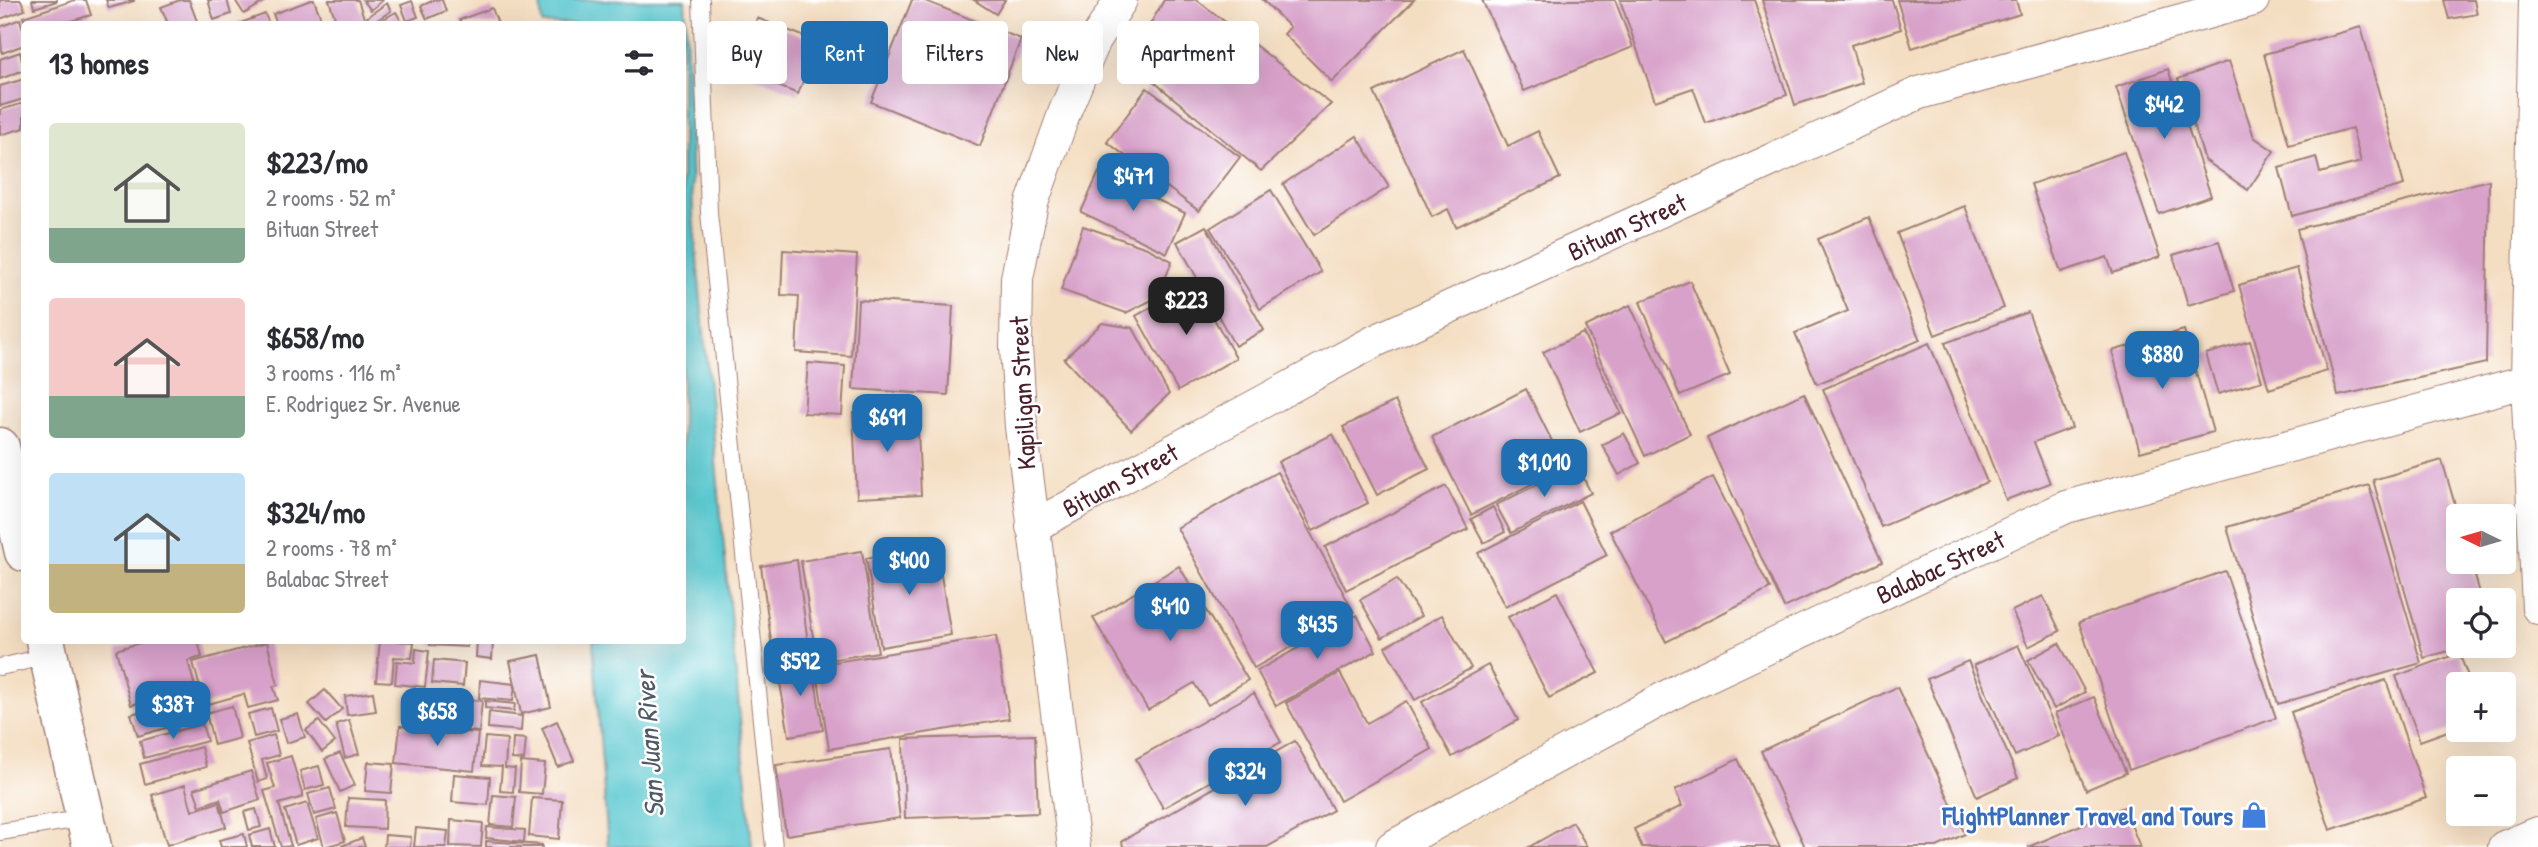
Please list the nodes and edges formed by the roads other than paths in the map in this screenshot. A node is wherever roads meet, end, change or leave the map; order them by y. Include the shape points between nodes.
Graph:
1 (701, 0) edge
2 (1121, 0) edge
3 (2253, 0) edge
4 (2535, 0) edge
5 (2527, 381) junction
6 (0, 447) edge
7 (1032, 527) junction
8 (21, 539) edge
9 (2538, 608) edge
10 (47, 648) edge
11 (0, 667) edge
12 (0, 832) edge
13 (89, 832) edge
14 (2538, 834) edge
15 (774, 847) edge
16 (1074, 847) edge
17 (1392, 847) edge
18 (2504, 847) edge

1 - 15 lane via 709,213
2 - 7 street, Kapiligan Street via 1095,40 1065,111 1032,203 1017,278 1019,401
3 - 7 street, Bituan Street via 1919,93 1375,341
4 - 5 street
5 - 9 street
5 - 17 street, Balabac Street via 2066,508 1686,686
6 - 8 main road
7 - 16 street, Kapiligan Street
10 - 11 lane
10 - 13 main road
12 - 13 lane
14 - 18 street

